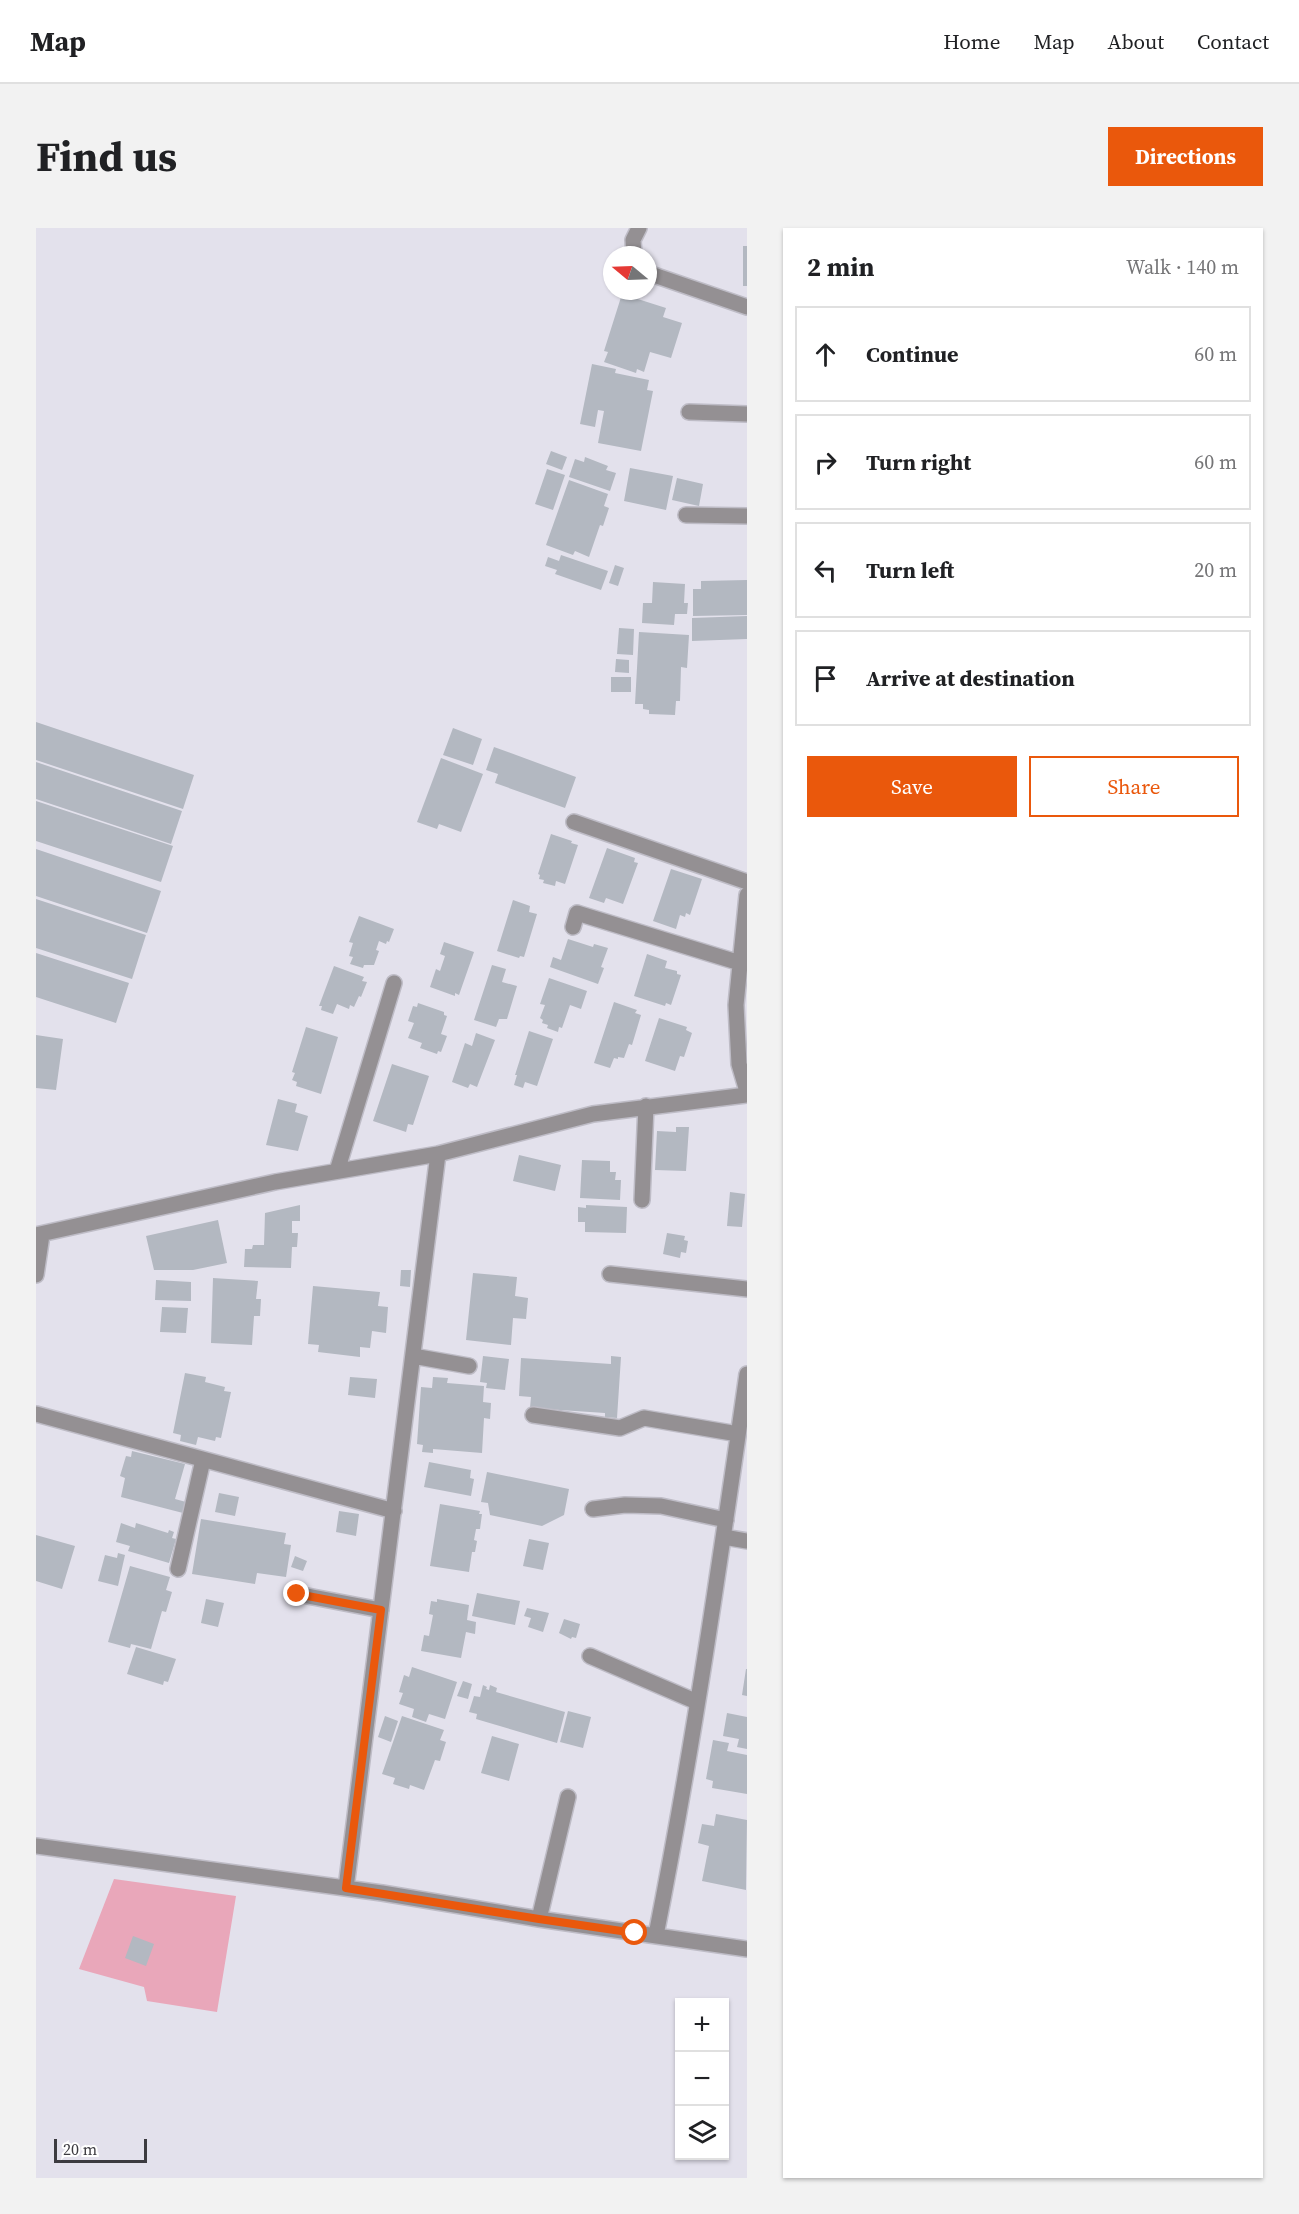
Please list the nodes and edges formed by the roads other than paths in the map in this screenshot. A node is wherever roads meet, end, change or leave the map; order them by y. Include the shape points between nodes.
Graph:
1 (639, 228) edge
2 (633, 246) edge
3 (657, 276) edge
4 (747, 307) edge
5 (688, 412) dead end
6 (747, 414) edge
7 (686, 515) dead end
8 (747, 516) edge
9 (574, 822) dead end
10 (747, 882) edge
11 (747, 896) edge
12 (573, 927) dead end
13 (740, 963) junction
14 (394, 983) dead end
15 (747, 1093) edge
16 (646, 1106) junction
17 (438, 1154) junction
18 (337, 1171) junction
19 (642, 1200) dead end
20 (39, 1235) edge
21 (610, 1274) dead end
22 (36, 1275) edge
23 (747, 1289) edge
24 (413, 1356) junction
25 (469, 1366) dead end
26 (747, 1374) edge
27 (36, 1414) edge
28 (533, 1415) dead end
29 (738, 1434) junction
30 (203, 1460) junction
31 (593, 1509) dead end
32 (394, 1511) junction
33 (726, 1520) junction
34 (724, 1538) junction
35 (747, 1541) edge
36 (178, 1569) dead end
37 (297, 1594) dead end
38 (381, 1610) junction
39 (590, 1656) dead end
40 (697, 1702) junction
41 (568, 1797) dead end
42 (36, 1846) edge
43 (346, 1888) junction
44 (539, 1919) junction
45 (656, 1935) junction
46 (747, 1949) edge

1 - 2 street
3 - 4 street
5 - 6 street
7 - 8 street
9 - 10 street
11 - 13 street
12 - 13 street via 577,913
13 - 15 street via 736,1017 739,1064
14 - 18 street
15 - 16 street
16 - 17 street via 593,1114
16 - 19 street
17 - 18 street
17 - 24 street
18 - 20 street
20 - 22 street
21 - 23 street
24 - 25 street
24 - 32 street
26 - 29 street
27 - 30 street
28 - 29 street via 620,1428 644,1418
29 - 33 street
30 - 32 street
30 - 36 street
31 - 33 street via 661,1506
32 - 38 street
33 - 34 street
34 - 35 street
34 - 40 street
37 - 38 street
38 - 43 street
39 - 40 street
40 - 45 street
41 - 44 street
42 - 43 street
43 - 44 street
44 - 45 street
45 - 46 street

